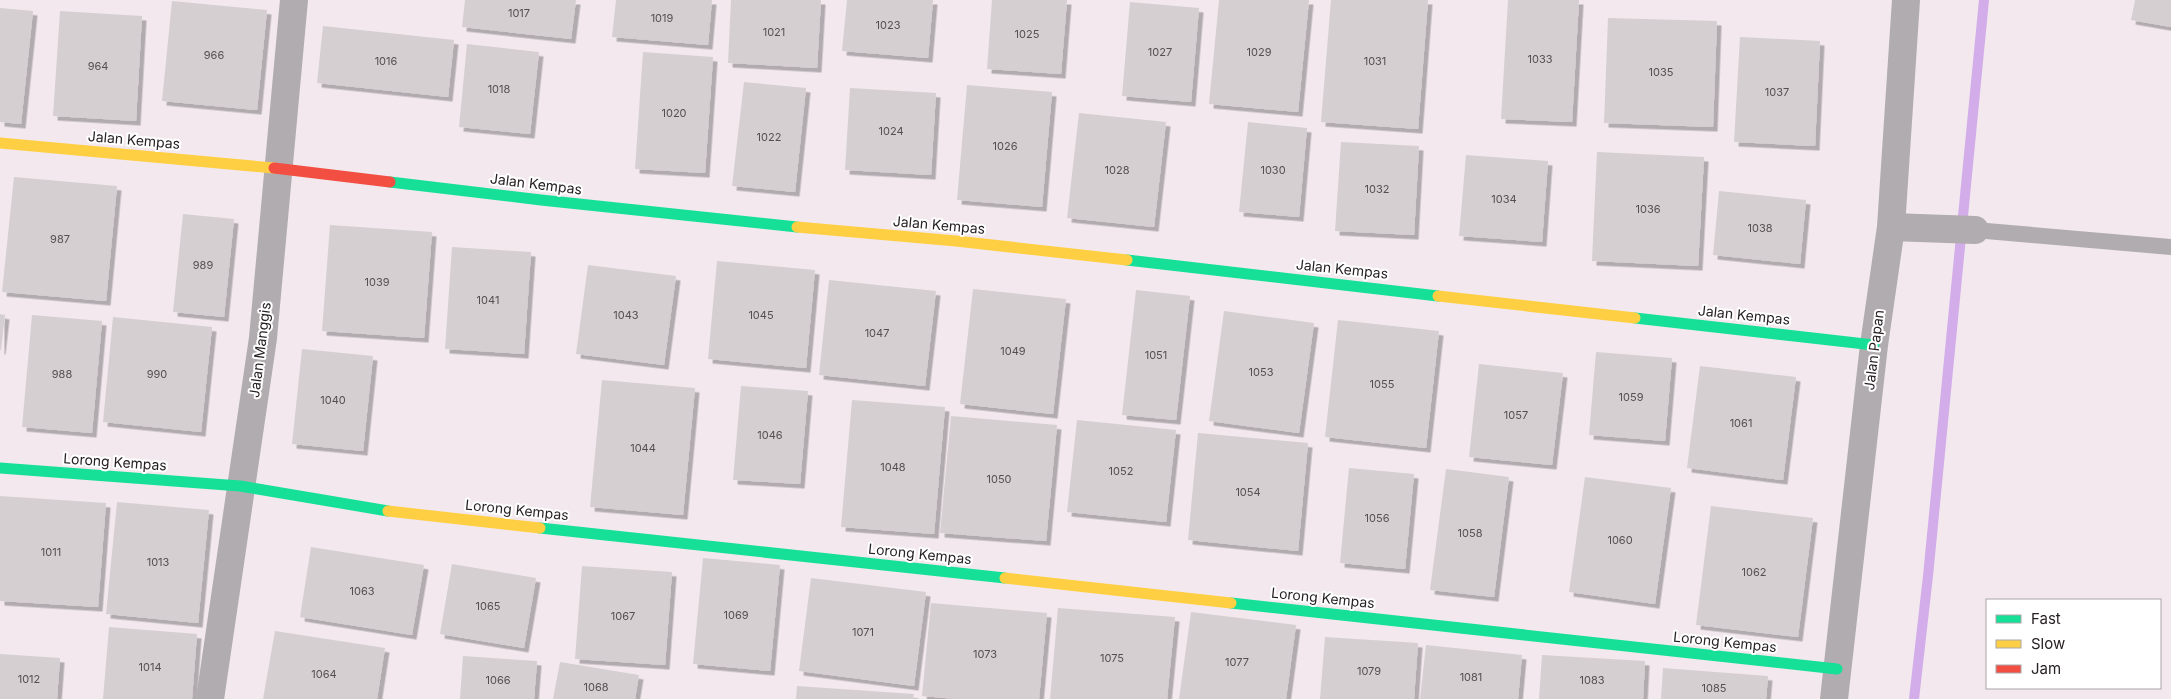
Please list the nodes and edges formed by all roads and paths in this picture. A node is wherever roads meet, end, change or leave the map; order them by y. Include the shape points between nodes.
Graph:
1 (294, 0) edge
2 (1906, 0) edge
3 (0, 143) edge
4 (278, 168) junction
5 (1891, 228) junction
6 (1975, 230) joint
7 (2171, 247) edge
8 (1874, 345) junction
9 (0, 468) edge
10 (240, 486) junction
11 (1837, 669) junction
12 (210, 699) edge
13 (1834, 699) edge

1 - 4 street, Jalan Manggis
2 - 5 street, Jalan Papan
3 - 4 street, Jalan Kempas
4 - 8 street, Jalan Kempas via 550,201 965,242
4 - 10 street, Jalan Manggis via 263,338
5 - 6 street
5 - 8 street, Jalan Papan
6 - 7 lane
8 - 11 street, Jalan Papan
9 - 10 street, Lorong Kempas
10 - 11 street, Lorong Kempas via 370,509
10 - 12 street, Jalan Manggis
11 - 13 street, Jalan Papan

